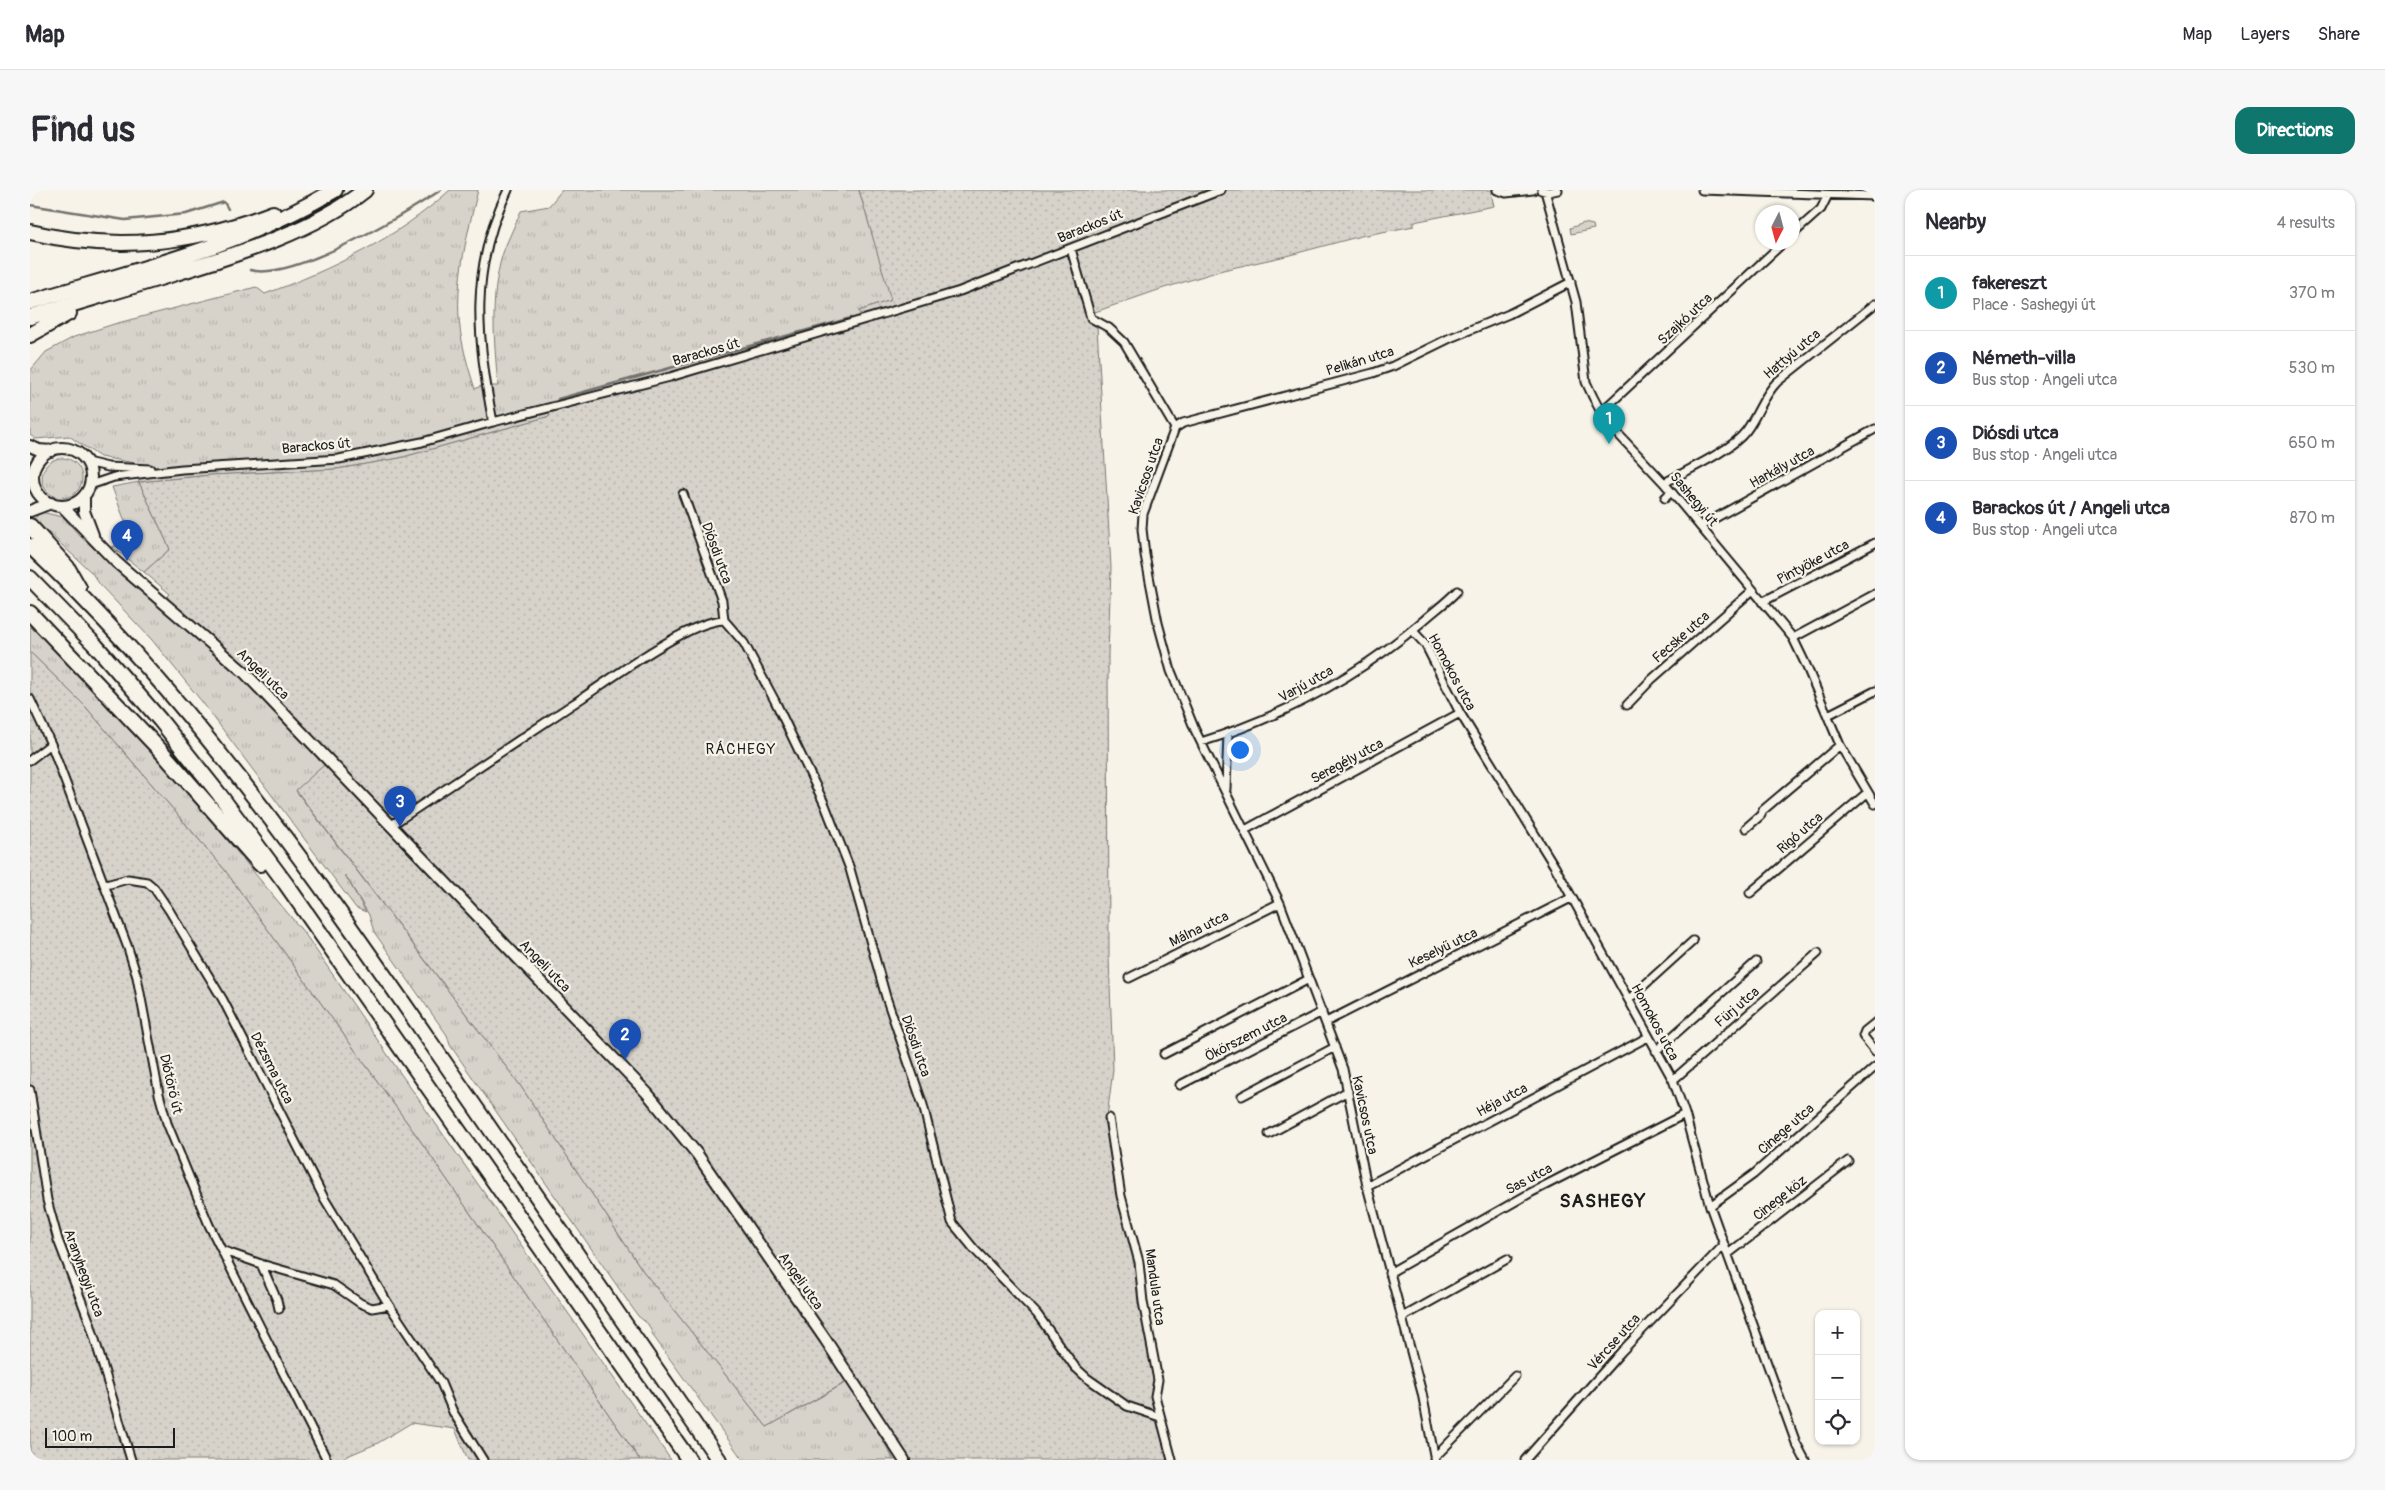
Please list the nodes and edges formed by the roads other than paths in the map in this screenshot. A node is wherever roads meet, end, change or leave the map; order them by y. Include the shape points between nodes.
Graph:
1 (333, 190) edge
2 (364, 190) edge
3 (508, 190) edge
4 (1221, 190) edge
5 (1497, 190) edge
6 (1533, 190) edge
7 (1558, 190) edge
8 (1702, 190) edge
9 (1543, 191) edge
10 (1828, 195) junction
11 (1875, 196) edge
12 (1800, 227) edge
13 (30, 232) edge
14 (1070, 249) junction
15 (1775, 250) edge
16 (1571, 282) junction
17 (125, 288) junction
18 (30, 302) edge
19 (1875, 304) edge
20 (30, 317) edge
21 (30, 335) edge
22 (1601, 412) junction
23 (493, 422) junction
24 (1175, 428) junction
25 (1875, 429) edge
26 (30, 446) edge
27 (51, 451) junction
28 (87, 462) junction
29 (182, 470) junction
30 (33, 473) edge
31 (1664, 483) junction
32 (90, 485) junction
33 (1671, 492) junction
34 (683, 494) dead end
35 (30, 496) edge
36 (84, 496) junction
37 (1665, 498) dead end
38 (51, 503) junction
39 (62, 506) junction
40 (30, 511) edge
41 (30, 526) edge
42 (1701, 526) junction
43 (1875, 543) edge
44 (101, 547) junction
45 (38, 548) edge
46 (30, 578) edge
47 (1753, 590) junction
48 (1457, 591) dead end
49 (1875, 594) edge
50 (1762, 602) junction
51 (30, 613) edge
52 (724, 620) junction
53 (1412, 630) junction
54 (1792, 638) junction
55 (1875, 691) edge
56 (30, 699) edge
57 (1627, 705) dead end
58 (1460, 714) junction
59 (1828, 715) junction
60 (1228, 734) junction
61 (1201, 742) junction
62 (51, 744) junction
63 (1840, 745) junction
64 (1227, 759) junction
65 (30, 760) edge
66 (1213, 764) junction
67 (1226, 789) junction
68 (1867, 793) junction
69 (1875, 804) edge
70 (390, 826) junction
71 (1746, 828) dead end
72 (1245, 830) junction
73 (286, 884) junction
74 (106, 885) junction
75 (1750, 893) dead end
76 (1571, 898) junction
77 (1280, 903) junction
78 (1693, 941) dead end
79 (1818, 953) dead end
80 (1756, 962) dead end
81 (1129, 978) dead end
82 (1310, 980) junction
83 (1629, 999) junction
84 (1322, 1012) junction
85 (1326, 1022) junction
86 (1875, 1023) edge
87 (1648, 1037) junction
88 (1335, 1047) junction
89 (1656, 1051) junction
90 (1875, 1051) edge
91 (1164, 1054) dead end
92 (1875, 1067) edge
93 (1673, 1080) junction
94 (1180, 1085) dead end
95 (30, 1090) edge
96 (1348, 1091) junction
97 (1242, 1096) dead end
98 (1685, 1114) junction
99 (1109, 1118) dead end
100 (1269, 1134) dead end
101 (1848, 1161) dead end
102 (1367, 1186) junction
103 (1710, 1206) junction
104 (1724, 1245) junction
105 (224, 1251) junction
106 (1728, 1254) junction
107 (1507, 1259) dead end
108 (261, 1264) junction
109 (1389, 1273) junction
110 (389, 1305) junction
111 (279, 1310) dead end
112 (1401, 1318) junction
113 (1515, 1376) dead end
114 (1160, 1417) junction
115 (1435, 1459) edge
116 (132, 1460) edge
117 (327, 1460) edge
118 (483, 1460) edge
119 (689, 1460) edge
120 (719, 1460) edge
121 (904, 1460) edge
122 (1172, 1460) edge
123 (1525, 1460) edge
124 (1804, 1460) edge

1 - 13 highway via 217,232 148,243 74,240
1 - 18 highway via 267,225
2 - 17 highway via 326,214 272,241
3 - 23 street via 491,229 478,300 480,345
4 - 14 street, Barackos út
5 - 6 street via 1506,193
7 - 9 street
8 - 10 street
9 - 16 street, Sashegyi út
10 - 11 street
10 - 12 street via 1825,204
14 - 23 street, Barackos út via 998,278 885,314 670,377
14 - 24 street, Kavicsos utca via 1090,318 1109,328 1124,342
15 - 22 street, Szajkó utca
16 - 22 street, Sashegyi út via 1586,382
16 - 24 street, Pelikán utca via 1393,366 1183,423
17 - 20 highway
17 - 21 highway via 60,316
19 - 31 street, Hattyú utca via 1777,382 1737,442
22 - 31 street, Sashegyi út
23 - 29 street, Barackos út via 422,442 339,459
24 - 61 street, Kavicsos utca via 1145,508 1142,530 1158,623 1171,671
25 - 42 street, Harkály utca
26 - 27 street
27 - 28 street via 71,450
27 - 30 street via 41,458
28 - 29 street, Barackos út via 127,469
28 - 32 street via 91,473
29 - 32 street, Barackos út via 114,477
30 - 35 street
30 - 38 street via 39,494
31 - 33 street, Sashegyi út
32 - 36 street
33 - 37 street
33 - 42 street, Sashegyi út
34 - 52 street, Diósdi utca via 722,601
36 - 39 street via 77,502
36 - 44 street, Angeli utca via 88,525
38 - 39 street
38 - 40 street
39 - 44 street, Angeli utca
41 - 45 highway
42 - 47 street, Sashegyi út
43 - 50 street, Pintyőke utca
44 - 70 street, Angeli utca via 245,673
45 - 120 highway via 178,702 275,824
46 - 73 highway via 96,646 160,720
47 - 50 street, Sashegyi út
47 - 57 street, Fecske utca
48 - 53 street, Varjú utca
49 - 54 street
50 - 54 street, Sashegyi út
51 - 73 highway via 161,751 265,870
52 - 70 street via 695,627 648,655
52 - 114 street, Diósdi utca via 744,643 775,701 825,805 850,869 886,997 923,1105 952,1222 974,1250 1037,1314 1075,1367 1127,1406
53 - 58 street, Homokos utca via 1430,653
53 - 60 street, Varjú utca via 1310,699
54 - 59 street, Sashegyi út
55 - 59 street
56 - 62 street, Diótörő út
58 - 72 street, Seregély utca
58 - 76 street, Homokos utca
59 - 63 street, Sashegyi út
60 - 61 street, Varjú utca
60 - 64 street, Kavicsos utca
61 - 66 street, Kavicsos utca
62 - 65 street
62 - 74 street, Diótörő út
63 - 68 street, Sashegyi út
63 - 71 street
64 - 66 street
64 - 67 street, Kavicsos utca
66 - 67 street, Kavicsos utca
67 - 72 street, Kavicsos utca
68 - 69 street, Sashegyi út
68 - 75 street, Rigó utca
70 - 121 street, Angeli utca via 674,1123 814,1323
72 - 77 street, Kavicsos utca
73 - 119 highway
74 - 105 street, Diótörő út via 136,977 167,1124 209,1225
74 - 110 street, Dézsma utca via 128,879 146,882 169,910 223,1000 324,1198
76 - 83 street, Homokos utca
76 - 85 street, Keselyű utca
77 - 81 street, Málna utca
77 - 82 street, Kavicsos utca
78 - 83 street
79 - 93 street, Fürj utca
80 - 89 street
82 - 84 street, Kavicsos utca
82 - 91 street
83 - 87 street, Homokos utca
84 - 85 street, Kavicsos utca
84 - 94 street, Ökörszem utca
85 - 88 street, Kavicsos utca
86 - 90 street via 1865,1030 1863,1036
87 - 89 street, Homokos utca
87 - 102 street, Héja utca
88 - 96 street, Kavicsos utca
88 - 97 street
89 - 93 street, Homokos utca
92 - 103 street, Cinege utca via 1754,1174
93 - 98 street, Homokos utca
95 - 116 street, Aranyhegyi utca via 58,1240 90,1323
96 - 100 street
96 - 102 street, Kavicsos utca
98 - 103 street, Homokos utca
98 - 109 street, Sas utca via 1532,1192
99 - 114 street, Mandula utca via 1121,1196 1136,1242 1143,1302 1158,1380 1155,1391
101 - 106 street, Cinege köz
102 - 109 street, Kavicsos utca
103 - 104 street, Homokos utca
104 - 106 street, Homokos utca
104 - 123 street, Vércse utca via 1640,1332
105 - 108 street
105 - 117 street, Diótörő út
106 - 124 street, Homokos utca
107 - 112 street
108 - 110 street via 334,1285 372,1308
108 - 111 street
109 - 112 street, Kavicsos utca
110 - 118 street, Dézsma utca via 441,1383 453,1412
112 - 115 street, Kavicsos utca via 1422,1393
113 - 115 street
114 - 122 street, Mandula utca

